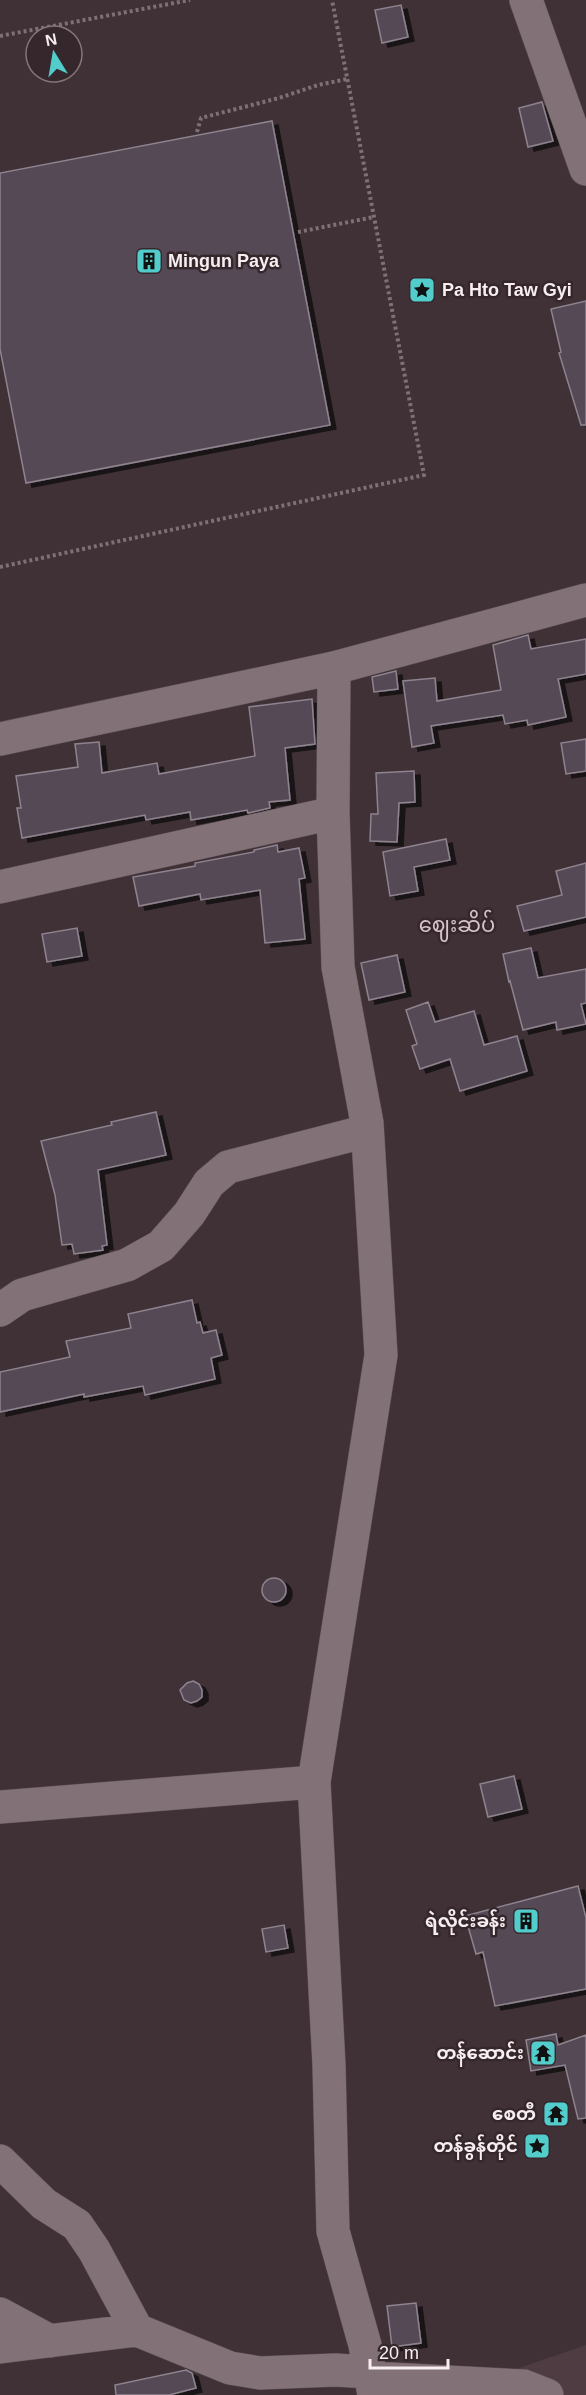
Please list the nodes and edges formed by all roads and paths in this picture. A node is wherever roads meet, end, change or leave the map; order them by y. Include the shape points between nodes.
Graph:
1 (190, 0) edge
2 (332, 0) edge
3 (526, 0) edge
4 (0, 36) edge
5 (347, 79) junction
6 (197, 132) dead end
7 (586, 169) edge
8 (374, 217) junction
9 (298, 232) dead end
10 (0, 567) edge
11 (586, 600) edge
12 (334, 668) junction
13 (0, 739) edge
14 (333, 813) junction
15 (0, 887) edge
16 (367, 1131) junction
17 (0, 1310) edge
18 (314, 1782) junction
19 (0, 1807) edge
20 (0, 2161) edge
21 (0, 2314) edge
22 (137, 2330) junction
23 (50, 2341) junction
24 (0, 2347) edge
25 (371, 2382) edge
26 (547, 2395) edge

1 - 4 path
2 - 5 path
3 - 7 street
5 - 6 path via 201,118
5 - 8 path
8 - 9 path
8 - 10 path via 424,475
11 - 12 street
12 - 13 street
12 - 14 street
14 - 15 street
14 - 16 street via 338,967
16 - 17 street via 228,1167 209,1183 161,1246 127,1265 22,1295
16 - 18 street via 381,1355
18 - 19 street
18 - 25 street via 333,2231 365,2345
20 - 22 street via 44,2204 77,2225
21 - 23 street
22 - 23 street
22 - 25 street via 230,2368 260,2373 335,2370
23 - 24 street
25 - 26 street via 524,2386

